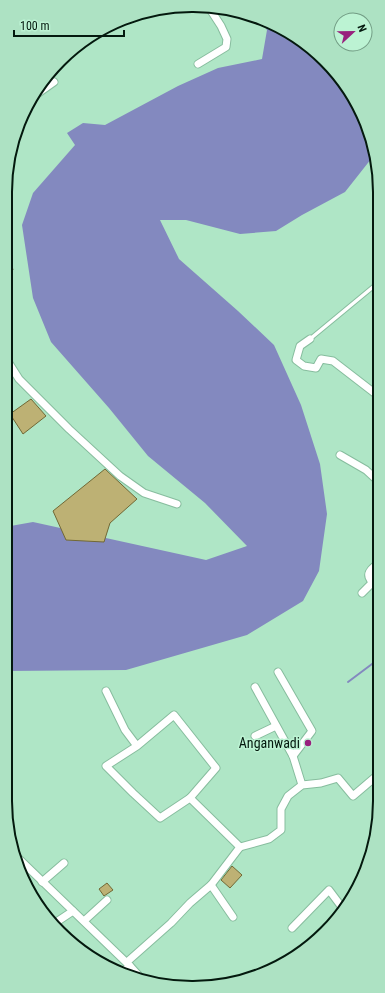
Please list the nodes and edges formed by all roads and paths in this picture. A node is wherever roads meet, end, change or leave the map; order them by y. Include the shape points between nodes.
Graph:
1 (213, 14) edge
2 (198, 64) dead end
3 (54, 82) dead end
4 (45, 89) edge
5 (373, 287) edge
6 (310, 339) joint
7 (12, 368) edge
8 (373, 392) edge
9 (340, 455) dead end
10 (373, 476) edge
11 (177, 504) dead end
12 (373, 567) edge
13 (362, 593) dead end
14 (278, 672) dead end
15 (255, 686) dead end
16 (106, 691) dead end
17 (276, 726) junction
18 (255, 736) dead end
19 (136, 746) junction
20 (293, 756) junction
21 (373, 779) edge
22 (302, 785) junction
23 (190, 798) junction
24 (240, 847) junction
25 (64, 863) dead end
26 (26, 870) edge
27 (42, 882) junction
28 (211, 885) junction
29 (107, 900) dead end
30 (340, 905) edge
31 (73, 911) junction
32 (232, 917) dead end
33 (58, 921) edge
34 (84, 921) junction
35 (292, 928) dead end
36 (128, 964) junction
37 (125, 968) edge
38 (135, 971) edge

1 - 2 street via 227,39 226,47
3 - 4 street
5 - 6 lane
6 - 8 street via 300,346 296,360 304,366 316,368 321,359 333,361
7 - 11 street via 19,379 120,476 144,493
9 - 10 street
12 - 13 street via 368,576 372,584
14 - 20 street via 312,731
15 - 17 street
16 - 19 street
17 - 18 street
17 - 20 street
19 - 23 street via 106,766 160,818
19 - 23 street via 174,715 216,768
20 - 22 street
21 - 22 street via 353,796 338,778
22 - 24 street via 288,796 281,809 281,830 269,839
23 - 24 street
24 - 28 street
25 - 27 street
26 - 27 street
27 - 31 street
28 - 32 street
28 - 36 street
29 - 34 street
30 - 35 street via 329,890
31 - 33 street
31 - 34 street
34 - 36 street
36 - 37 street
36 - 38 street

